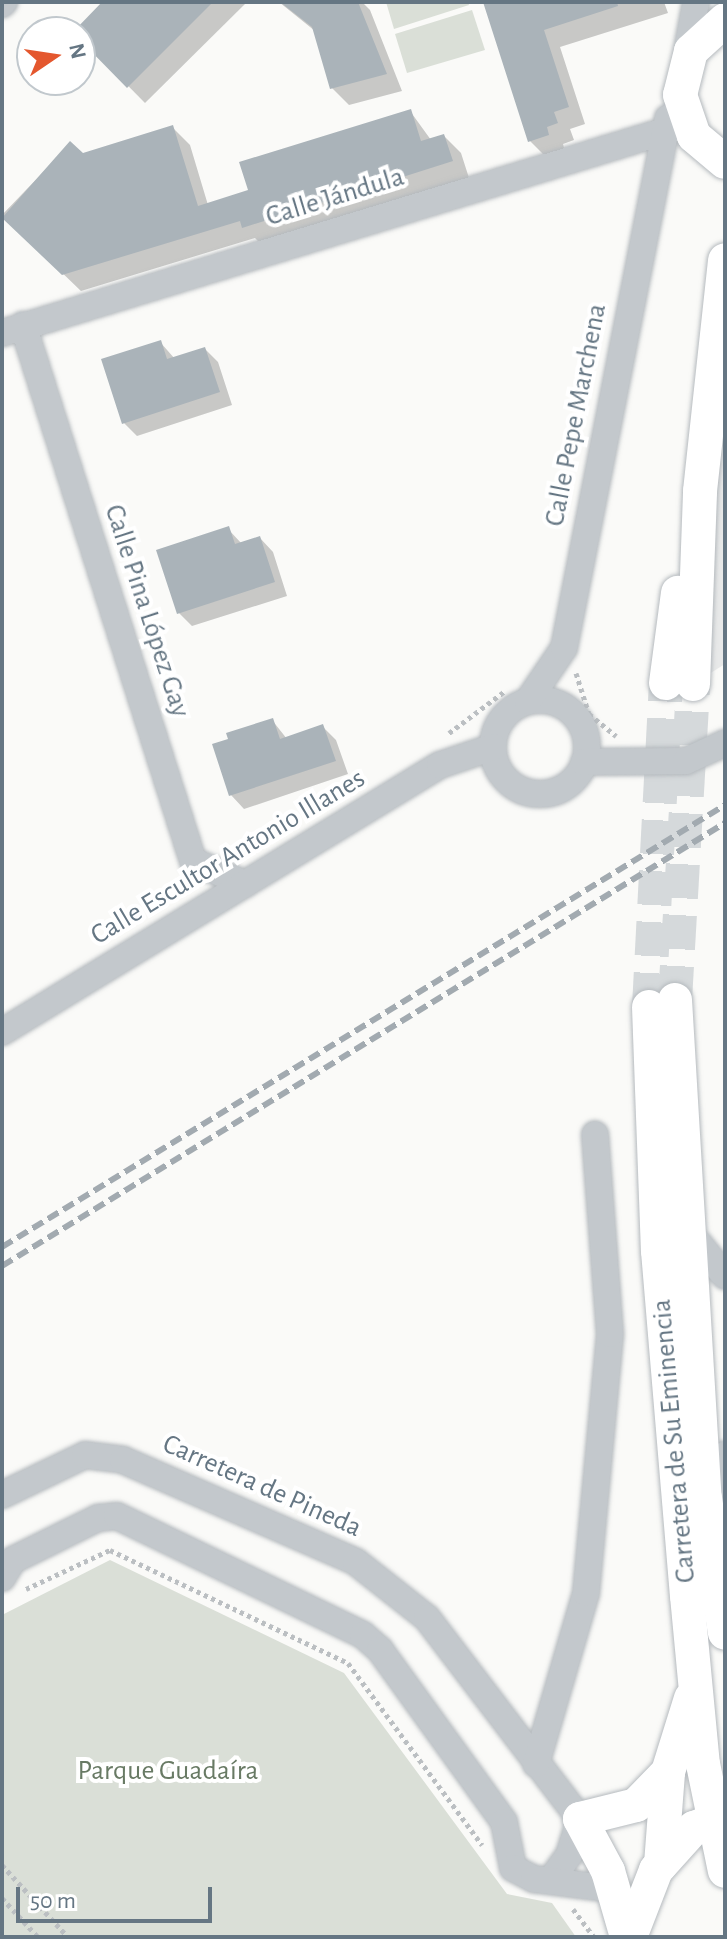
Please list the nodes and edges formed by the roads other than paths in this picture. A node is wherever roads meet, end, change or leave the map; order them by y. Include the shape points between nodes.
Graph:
1 (696, 2) edge
2 (725, 20) edge
3 (683, 72) junction
4 (676, 128) junction
5 (725, 162) edge
6 (725, 260) edge
7 (12, 329) edge
8 (680, 683) tunnel mouth
9 (528, 701) junction
10 (725, 743) edge
11 (493, 747) junction
12 (584, 762) junction
13 (245, 884) junction
14 (2, 1032) edge
15 (595, 1135) dead end
16 (686, 1229) junction
17 (725, 1276) edge
18 (725, 1455) edge
19 (2, 1495) edge
20 (713, 1553) junction
21 (9, 1586) edge
22 (725, 1633) edge
23 (696, 1682) junction
24 (536, 1764) junction
25 (668, 1772) junction
26 (720, 1818) edge
27 (580, 1819) junction
28 (658, 1867) junction
29 (725, 1871) edge
30 (559, 1887) junction
31 (613, 1889) junction
32 (628, 1937) edge

1 - 3 street
2 - 3 main road via 700,39
3 - 4 main road
4 - 5 main road
4 - 7 street, Calle Jándula
4 - 9 street, Calle Pepe Marchena via 564,648
6 - 8 main road
7 - 13 street, Calle Pina López Gay via 193,861
9 - 11 street via 503,718
9 - 12 street via 548,701 571,711 586,738
10 - 12 street via 686,761
11 - 12 street via 503,776 529,792 560,789
11 - 13 street, Calle Escultor Antonio Illanes via 440,765
13 - 14 street, Calle Escultor Antonio Illanes
15 - 24 street via 610,1334 586,1593
16 - 17 street
16 - 20 main road, Carretera de Su Eminencia
16 - 23 main road, Carretera de Su Eminencia via 662,1004 658,1251
18 - 20 street
19 - 24 street, Carretera de Pineda via 85,1455 123,1460 356,1562 427,1618
20 - 22 main road, Carretera de Su Eminencia
21 - 30 street via 13,1560 98,1518 117,1516 363,1635 380,1650 504,1822 513,1868
23 - 25 main road
23 - 26 main road, Carretera de Su Eminencia via 703,1764
24 - 27 street, Carretera de Pineda
25 - 27 main road via 636,1805
25 - 28 main road
26 - 28 main road via 694,1828
26 - 29 main road, Carretera de Su Eminencia
27 - 28 main road via 611,1845
27 - 30 street
27 - 31 main road
28 - 32 main road
30 - 31 street
31 - 32 main road

